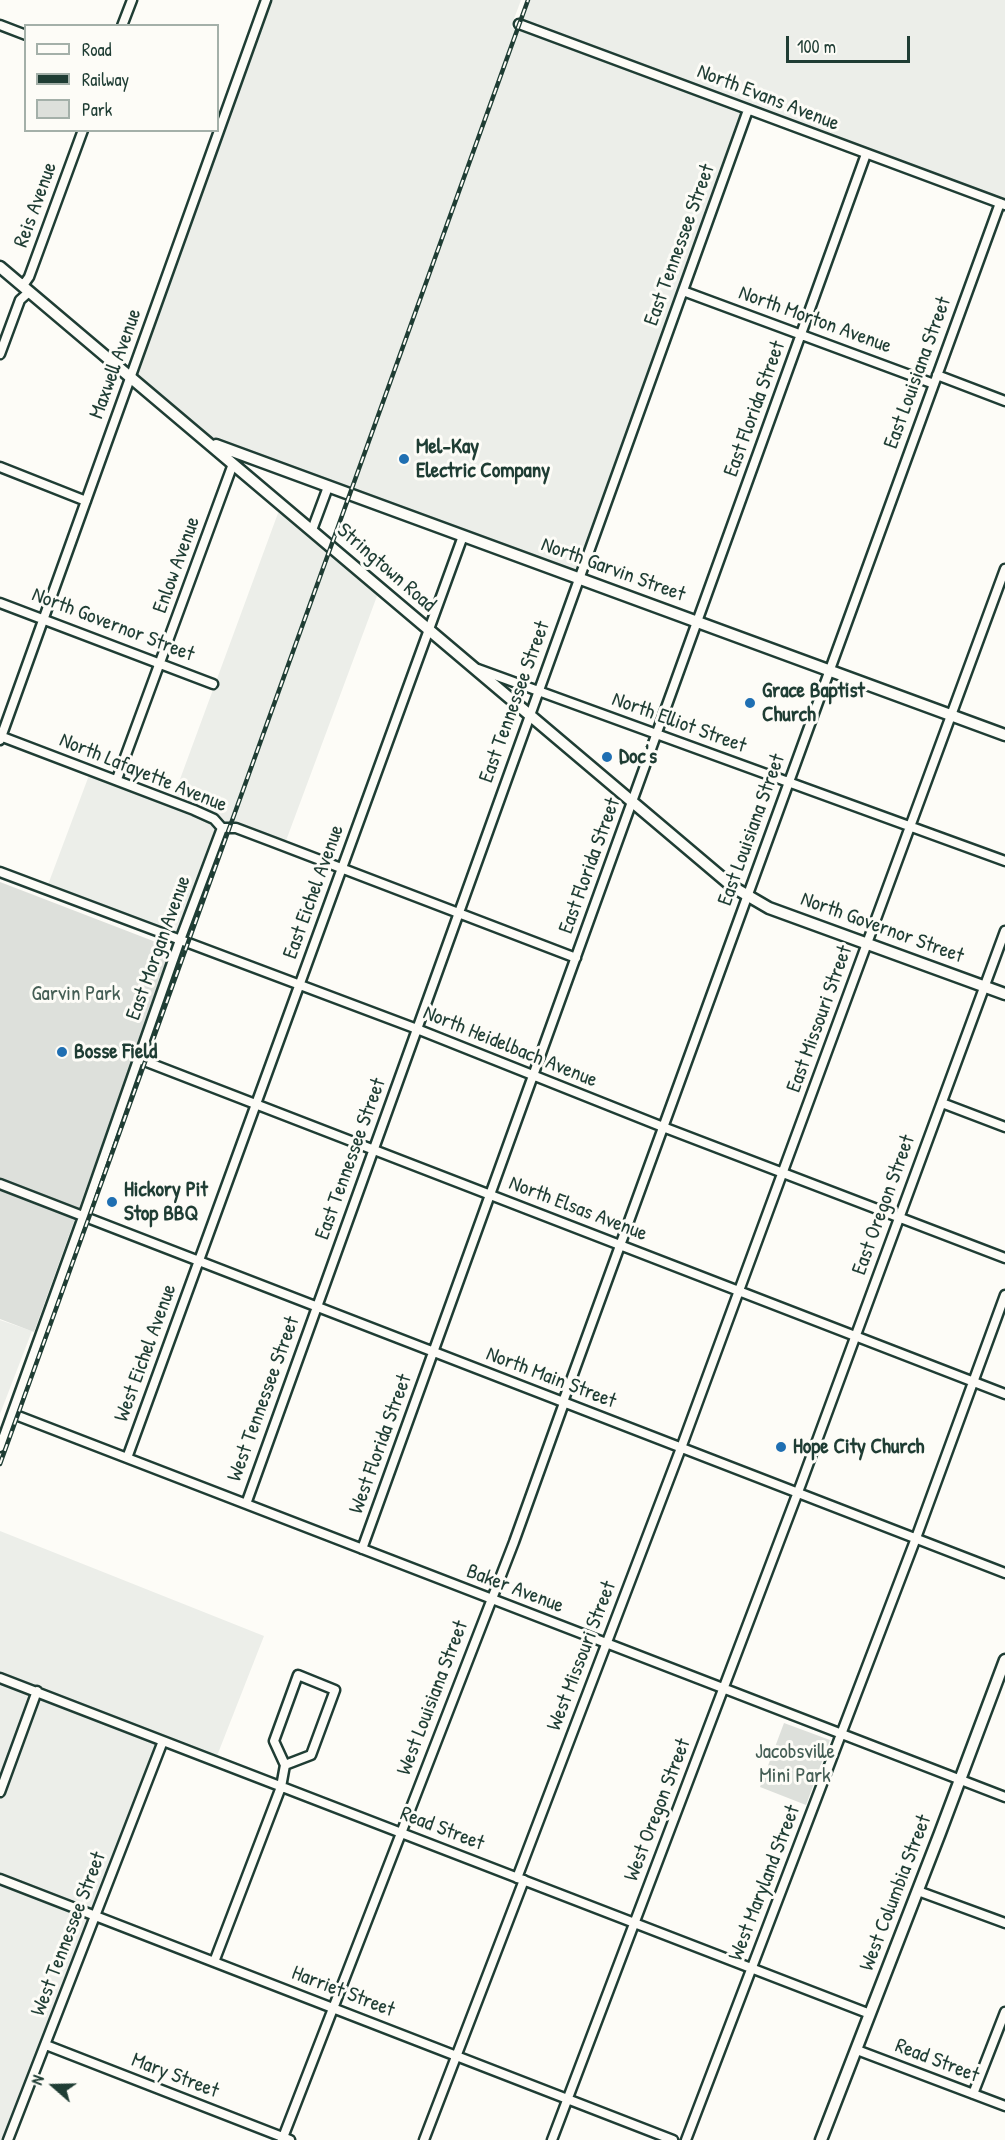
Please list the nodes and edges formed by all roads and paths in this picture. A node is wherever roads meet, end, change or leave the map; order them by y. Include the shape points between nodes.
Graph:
1 (132, 0) edge
2 (266, 0) edge
3 (123, 24) edge
4 (519, 24) dead end
5 (0, 25) edge
6 (24, 34) edge
7 (748, 110) junction
8 (221, 111) edge
9 (82, 132) edge
10 (214, 132) edge
11 (866, 154) junction
12 (1002, 204) edge
13 (0, 267) edge
14 (17, 282) junction
15 (683, 291) junction
16 (28, 292) junction
17 (801, 335) junction
18 (0, 354) edge
19 (131, 377) junction
20 (935, 380) junction
21 (1005, 401) edge
22 (207, 441) junction
23 (233, 464) junction
24 (0, 467) edge
25 (328, 487) junction
26 (86, 501) junction
27 (312, 530) junction
28 (463, 536) junction
29 (1005, 568) edge
30 (579, 579) junction
31 (0, 603) edge
32 (43, 620) junction
33 (697, 622) junction
34 (429, 630) junction
35 (159, 664) junction
36 (475, 668) junction
37 (829, 671) junction
38 (213, 684) dead end
39 (539, 691) junction
40 (530, 715) junction
41 (951, 715) junction
42 (657, 734) junction
43 (1005, 735) edge
44 (0, 737) edge
45 (117, 779) junction
46 (789, 782) junction
47 (632, 802) junction
48 (910, 827) junction
49 (222, 828) junction
50 (1005, 861) edge
51 (342, 868) junction
52 (0, 872) edge
53 (747, 896) junction
54 (459, 913) junction
55 (1005, 931) edge
56 (180, 940) junction
57 (867, 943) junction
58 (576, 958) junction
59 (299, 986) junction
60 (984, 987) junction
61 (1005, 994) edge
62 (417, 1029) junction
63 (139, 1059) junction
64 (533, 1076) junction
65 (942, 1103) junction
66 (256, 1104) junction
67 (663, 1127) junction
68 (1005, 1127) edge
69 (374, 1150) junction
70 (782, 1172) junction
71 (0, 1184) edge
72 (490, 1194) junction
73 (83, 1217) junction
74 (899, 1217) junction
75 (620, 1245) junction
76 (1005, 1258) edge
77 (199, 1261) junction
78 (738, 1291) junction
79 (1005, 1295) edge
80 (317, 1307) junction
81 (855, 1335) junction
82 (434, 1352) junction
83 (973, 1381) junction
84 (1005, 1394) edge
85 (563, 1402) junction
86 (13, 1414) junction
87 (0, 1447) edge
88 (681, 1448) junction
89 (128, 1458) junction
90 (797, 1493) junction
91 (246, 1504) junction
92 (916, 1538) junction
93 (362, 1549) junction
94 (1005, 1573) edge
95 (491, 1599) junction
96 (606, 1644) junction
97 (1005, 1660) edge
98 (0, 1678) edge
99 (723, 1689) junction
100 (37, 1692) junction
101 (841, 1734) junction
102 (163, 1741) junction
103 (285, 1765) junction
104 (960, 1780) junction
105 (281, 1787) junction
106 (0, 1792) edge
107 (1005, 1797) edge
108 (400, 1833) junction
109 (0, 1879) edge
110 (521, 1879) junction
111 (918, 1891) junction
112 (95, 1915) junction
113 (634, 1923) junction
114 (1005, 1923) edge
115 (214, 1962) junction
116 (752, 1969) junction
117 (333, 2008) junction
118 (1005, 2012) edge
119 (870, 2014) junction
120 (46, 2045) junction
121 (857, 2050) junction
122 (456, 2056) junction
123 (973, 2094) junction
124 (567, 2099) junction
125 (1005, 2106) edge
126 (285, 2139) edge
127 (8, 2140) edge
128 (424, 2140) edge
129 (552, 2140) edge
130 (673, 2140) edge
131 (686, 2140) edge
132 (821, 2140) edge

1 - 3 street
2 - 8 street, Maxwell Avenue
4 - 7 street, North Evans Avenue
5 - 6 street
7 - 11 street, North Evans Avenue
7 - 15 street, East Tennessee Street
9 - 14 street, Reis Avenue via 29,277 24,284
10 - 19 street, Maxwell Avenue
11 - 12 street, North Evans Avenue
11 - 17 street, East Florida Street
12 - 20 street, East Louisiana Street
13 - 14 main road, Stringtown Road
14 - 16 main road, Stringtown Road
15 - 17 street, North Morton Avenue
15 - 30 street, East Tennessee Street
16 - 18 street via 20,300
16 - 19 main road, Stringtown Road
17 - 20 street, North Morton Avenue
17 - 33 street, East Florida Street
19 - 22 main road, Stringtown Road
19 - 26 street, Maxwell Avenue
20 - 21 street, North Morton Avenue
20 - 37 street, East Louisiana Street
22 - 23 main road, Stringtown Road
22 - 25 main road, North Garvin Street
23 - 27 main road, Stringtown Road
23 - 35 street, Enlow Avenue
24 - 26 street
25 - 27 street
25 - 28 main road, North Garvin Street
26 - 32 street, Maxwell Avenue
27 - 34 main road, Stringtown Road
28 - 30 main road, North Garvin Street
28 - 34 street, East Eichel Avenue
29 - 41 street, East Missouri Street
30 - 33 main road, North Garvin Street
30 - 39 street, East Tennessee Street
31 - 32 street, North Governor Street
32 - 35 street, North Governor Street
32 - 44 street, Maxwell Avenue
33 - 37 main road, North Garvin Street
33 - 42 street, East Florida Street
34 - 36 main road, Stringtown Road
34 - 51 street, East Eichel Avenue
35 - 38 street, North Governor Street
35 - 45 street, Enlow Avenue
36 - 39 street, North Elliot Street
36 - 40 main road, Stringtown Road
37 - 41 main road, North Garvin Street
37 - 46 street, East Louisiana Street
39 - 40 street, East Tennessee Street
39 - 42 street, North Elliot Street
40 - 47 main road, Stringtown Road
40 - 54 street, East Tennessee Street
41 - 43 main road, North Garvin Street
41 - 48 street, East Missouri Street
42 - 46 street, North Elliot Street
42 - 47 street, East Florida Street
44 - 45 street, North Lafayette Avenue
45 - 49 street, North Lafayette Avenue via 214,819
46 - 48 street, North Elliot Street
46 - 53 street, East Louisiana Street
47 - 53 main road, Stringtown Road
47 - 58 street, East Florida Street
48 - 50 street, North Elliot Street
48 - 57 street, East Missouri Street
49 - 51 street, North Lafayette Avenue via 236,828
49 - 56 street, East Morgan Avenue
51 - 54 street, North Lafayette Avenue
51 - 59 street, East Eichel Avenue
52 - 56 street, North Heidelbach Avenue
53 - 57 main road, North Governor Street via 769,908
53 - 67 street, East Louisiana Street
54 - 58 street, North Lafayette Avenue
54 - 62 street, East Tennessee Street
55 - 60 street, East Oregon Street
56 - 59 street, North Heidelbach Avenue
56 - 63 street, East Morgan Avenue
57 - 60 main road, North Governor Street
57 - 70 street, East Missouri Street
58 - 64 street, East Florida Street
59 - 62 street, North Heidelbach Avenue
59 - 66 street, East Eichel Avenue
60 - 61 main road, North Governor Street
60 - 65 street, East Oregon Street
62 - 64 street, North Heidelbach Avenue
62 - 69 street, East Tennessee Street
63 - 66 street, North Elsas Avenue
63 - 73 street, East Morgan Avenue
64 - 67 street, North Heidelbach Avenue
64 - 72 street, East Florida Street
65 - 68 street
65 - 74 street, East Oregon Street
66 - 69 street, North Elsas Avenue
66 - 77 street, East Eichel Avenue
67 - 70 street, North Heidelbach Avenue
67 - 75 street, East Louisiana Street
69 - 72 street, North Elsas Avenue
69 - 80 street, East Tennessee Street
70 - 74 street, North Heidelbach Avenue
70 - 78 street, East Missouri Street
71 - 73 street, North Main Street
72 - 75 street, North Elsas Avenue
72 - 82 street, East Florida Street
73 - 77 street, North Main Street
73 - 86 street, East Morgan Avenue
74 - 76 street, North Heidelbach Avenue
74 - 81 street, East Oregon Street
75 - 78 street, North Elsas Avenue
75 - 85 street, East Louisiana Street
77 - 80 street, North Main Street
77 - 89 street, West Eichel Avenue
78 - 81 street, North Elsas Avenue
78 - 88 street, East Missouri Street
79 - 83 street, West Maryland Street
80 - 82 street, North Main Street
80 - 91 street, West Tennessee Street
81 - 83 street, North Elsas Avenue
81 - 90 street, East Oregon Street
82 - 85 street, North Main Street
82 - 93 street, West Florida Street
83 - 84 street, North Elsas Avenue
83 - 92 street, West Maryland Street
85 - 88 street, North Main Street
85 - 95 street, West Louisiana Street
86 - 87 street, East Morgan Avenue
86 - 89 street, Baker Avenue
88 - 90 street, North Main Street
88 - 96 street, West Missouri Street
89 - 91 street, Baker Avenue
90 - 92 street, North Main Street
90 - 99 street, West Oregon Street
91 - 93 street, Baker Avenue
92 - 94 street, North Main Street
92 - 101 street, West Maryland Street
93 - 95 street, Baker Avenue
95 - 96 street, Baker Avenue
95 - 108 street, West Louisiana Street
96 - 99 street, Baker Avenue
96 - 110 street, West Missouri Street
97 - 104 main road, West Columbia Street
98 - 100 street, Read Street
99 - 101 street, Baker Avenue
99 - 113 street, West Oregon Street
100 - 102 street, Read Street
100 - 106 street
101 - 104 street, Baker Avenue
101 - 116 street, West Maryland Street
102 - 105 street, Read Street
102 - 112 street, West Tennessee Street
103 - 103 street via 310,1755 336,1690 298,1676 274,1741
103 - 105 street
104 - 107 street, Baker Avenue
104 - 111 main road, West Columbia Street
105 - 108 street, Read Street
105 - 115 street
108 - 110 street, Read Street
108 - 117 street, West Louisiana Street
109 - 112 street, Harriet Street
110 - 113 street, Read Street
110 - 122 street, West Missouri Street
111 - 114 street
111 - 119 main road, West Columbia Street
112 - 115 street, Harriet Street
112 - 120 street, West Tennessee Street
113 - 116 street, Read Street
113 - 124 street, West Oregon Street
115 - 117 street, Harriet Street
116 - 119 street, Read Street
116 - 131 street, West Maryland Street
117 - 122 street, Harriet Street
117 - 126 street, West Louisiana Street
118 - 123 street
119 - 121 main road, West Columbia Street
120 - 126 street, Mary Street
120 - 127 street, West Tennessee Street
121 - 123 street, Read Street
121 - 132 main road, West Columbia Street
122 - 124 street, Harriet Street
122 - 128 street, West Missouri Street
123 - 125 street, Read Street
124 - 129 street, West Oregon Street
124 - 130 street, Harriet Street

